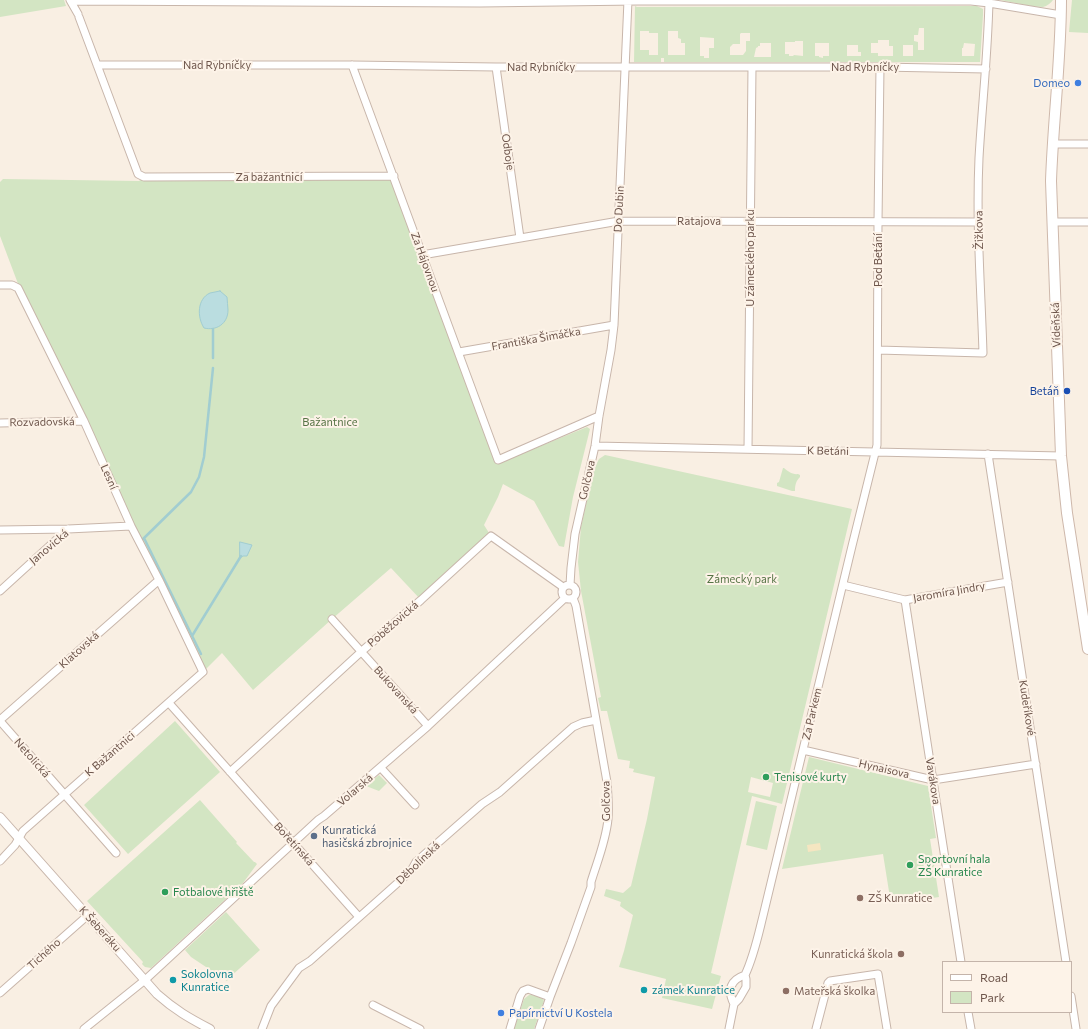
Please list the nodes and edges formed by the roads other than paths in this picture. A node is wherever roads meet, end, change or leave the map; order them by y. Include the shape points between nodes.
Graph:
1 (70, 0) edge
2 (628, 0) edge
3 (1061, 0) edge
4 (480, 1) edge
5 (989, 1) edge
6 (1061, 15) junction
7 (97, 65) junction
8 (352, 65) junction
9 (496, 67) junction
10 (625, 67) junction
11 (752, 67) junction
12 (880, 67) junction
13 (986, 69) junction
14 (1052, 144) junction
15 (1088, 144) edge
16 (394, 176) junction
17 (619, 221) junction
18 (750, 222) junction
19 (878, 222) junction
20 (978, 222) junction
21 (1052, 222) junction
22 (1088, 222) edge
23 (520, 238) junction
24 (422, 255) junction
25 (0, 285) edge
26 (614, 325) junction
27 (878, 350) junction
28 (459, 352) junction
29 (599, 416) junction
30 (84, 421) junction
31 (0, 423) edge
32 (594, 446) junction
33 (748, 449) junction
34 (875, 452) junction
35 (988, 454) junction
36 (1061, 456) junction
37 (131, 526) junction
38 (68, 529) junction
39 (0, 530) edge
40 (159, 580) junction
41 (1008, 582) junction
42 (843, 585) junction
43 (566, 586) junction
44 (0, 591) edge
45 (564, 598) junction
46 (573, 598) junction
47 (905, 600) junction
48 (1085, 609) edge
49 (332, 618) dead end
50 (1088, 649) edge
51 (362, 652) junction
52 (203, 672) joint
53 (169, 703) junction
54 (596, 720) junction
55 (0, 721) edge
56 (428, 726) junction
57 (804, 750) junction
58 (1036, 764) junction
59 (381, 768) junction
60 (230, 772) junction
61 (933, 780) junction
62 (64, 794) junction
63 (415, 805) dead end
64 (0, 817) edge
65 (18, 838) junction
66 (294, 843) junction
67 (116, 853) dead end
68 (0, 861) edge
69 (87, 916) junction
70 (359, 917) junction
71 (961, 961) edge
72 (1066, 961) edge
73 (745, 975) junction
74 (145, 980) junction
75 (0, 993) edge
76 (550, 997) junction
77 (1072, 1003) edge
78 (734, 1004) junction
79 (374, 1005) dead end
80 (968, 1013) edge
81 (84, 1029) edge
82 (210, 1029) edge
83 (262, 1029) edge
84 (420, 1029) edge
85 (510, 1029) edge
86 (539, 1029) edge
87 (729, 1029) edge
88 (816, 1029) edge
89 (887, 1029) edge
90 (971, 1029) edge
91 (1076, 1029) edge

1 - 4 street
1 - 7 street
2 - 4 street
2 - 5 street
2 - 10 street, Do Dubin
3 - 6 main road, Vídeňská
5 - 6 street
5 - 13 street, Žižkova
6 - 14 main road, Vídeňská
7 - 8 street, Nad Rybníčky
7 - 16 street, Za bažantnicí via 138,174 144,177
8 - 9 street, Nad Rybníčky
8 - 16 street, Za Hájovnou
9 - 10 street, Nad Rybníčky
9 - 23 street, Odboje
10 - 11 street, Nad Rybníčky
10 - 17 street, Do Dubin
11 - 12 street, Nad Rybníčky
11 - 18 street, U zámeckého parku
12 - 13 street, Nad Rybníčky
12 - 19 street, Pod Betání
13 - 20 street, Žižkova via 979,159
14 - 15 street
14 - 21 main road, Vídeňská
16 - 24 street, Za Hájovnou
17 - 18 street, Ratajova
17 - 23 street, Ratajova
17 - 26 street, Do Dubin
18 - 19 street, Ratajova
18 - 33 street, U zámeckého parku
19 - 20 street, Ratajova
19 - 27 street, Pod Betání
20 - 27 street, Žižkova via 983,353
21 - 22 street
21 - 36 main road, Vídeňská
23 - 24 street, Ratajova
24 - 28 street, Za Hájovnou
25 - 30 street, Lesní via 18,288
26 - 28 street, Františka Šimáčka
26 - 29 street, Do Dubin
27 - 34 street, Pod Betání
28 - 29 street, Za Hájovnou via 498,460
29 - 32 street, Golčova
30 - 31 street, Rozvadovská
30 - 37 street, Lesní
32 - 33 street, K Betáni
32 - 43 street, Golčova
33 - 34 street, K Betáni
34 - 35 street, K Betáni
34 - 42 street, Za Parkem
35 - 36 street, K Betáni
35 - 41 street, Kudeříkové
36 - 48 main road, Vídeňská via 1067,513
37 - 38 street, Janovická
37 - 40 street, Lesní
38 - 39 street
38 - 44 street, Janovická
40 - 52 street, Lesní
40 - 55 street, Klatovská
41 - 47 street, Jaromíra Jindry
41 - 58 street, Kudeříkové
42 - 47 street, Jaromíra Jindry
42 - 57 street, Za Parkem
43 - 45 street via 561,592
43 - 46 street via 573,586 576,590
43 - 51 street, Poběžovická via 491,536
45 - 46 street
45 - 56 street, Volarská
46 - 54 street, Golčova
47 - 61 street, Vavákova
48 - 50 main road, Vídeňská
49 - 51 street, Bukovanská
51 - 56 street, Bukovanská
51 - 60 street, Poběžovická
52 - 53 street, K Bažantnici
53 - 60 street, Bořetínská
53 - 62 street, K Bažantnici
54 - 70 street, Děbolínská via 573,727 434,846 416,862 411,871
54 - 76 street, Golčova via 609,798 608,818 591,887
55 - 62 street, Netolická
56 - 59 street, Volarská
57 - 61 street, Hynaisova
57 - 73 street, Za Parkem via 755,949
58 - 61 street, Hynaisova
58 - 72 street, Kudeříkové
59 - 63 street
59 - 66 street, Volarská
60 - 66 street, Bořetínská
61 - 71 street, Vavákova
62 - 65 street, K Bažantnici
62 - 67 street, Netolická
64 - 65 street, K Šeberáku
65 - 68 street, K Bažantnici
65 - 69 street, K Šeberáku
66 - 70 street, Bořetínská
66 - 74 street, Volarská
69 - 74 street, K Šeberáku
69 - 75 street, Tichého
70 - 83 street, Děbolínská via 299,968 270,1008
73 - 78 street, Za Parkem via 746,987
73 - 78 street, Za Parkem via 737,978 732,984 730,992
74 - 81 street, Volarská
74 - 82 street, K Šeberáku via 170,1006
76 - 85 street via 528,989 523,991
76 - 86 street, Golčova
77 - 91 street
78 - 87 street, Za Parkem
79 - 84 street
80 - 90 street
88 - 89 street via 826,986 830,981 878,974

